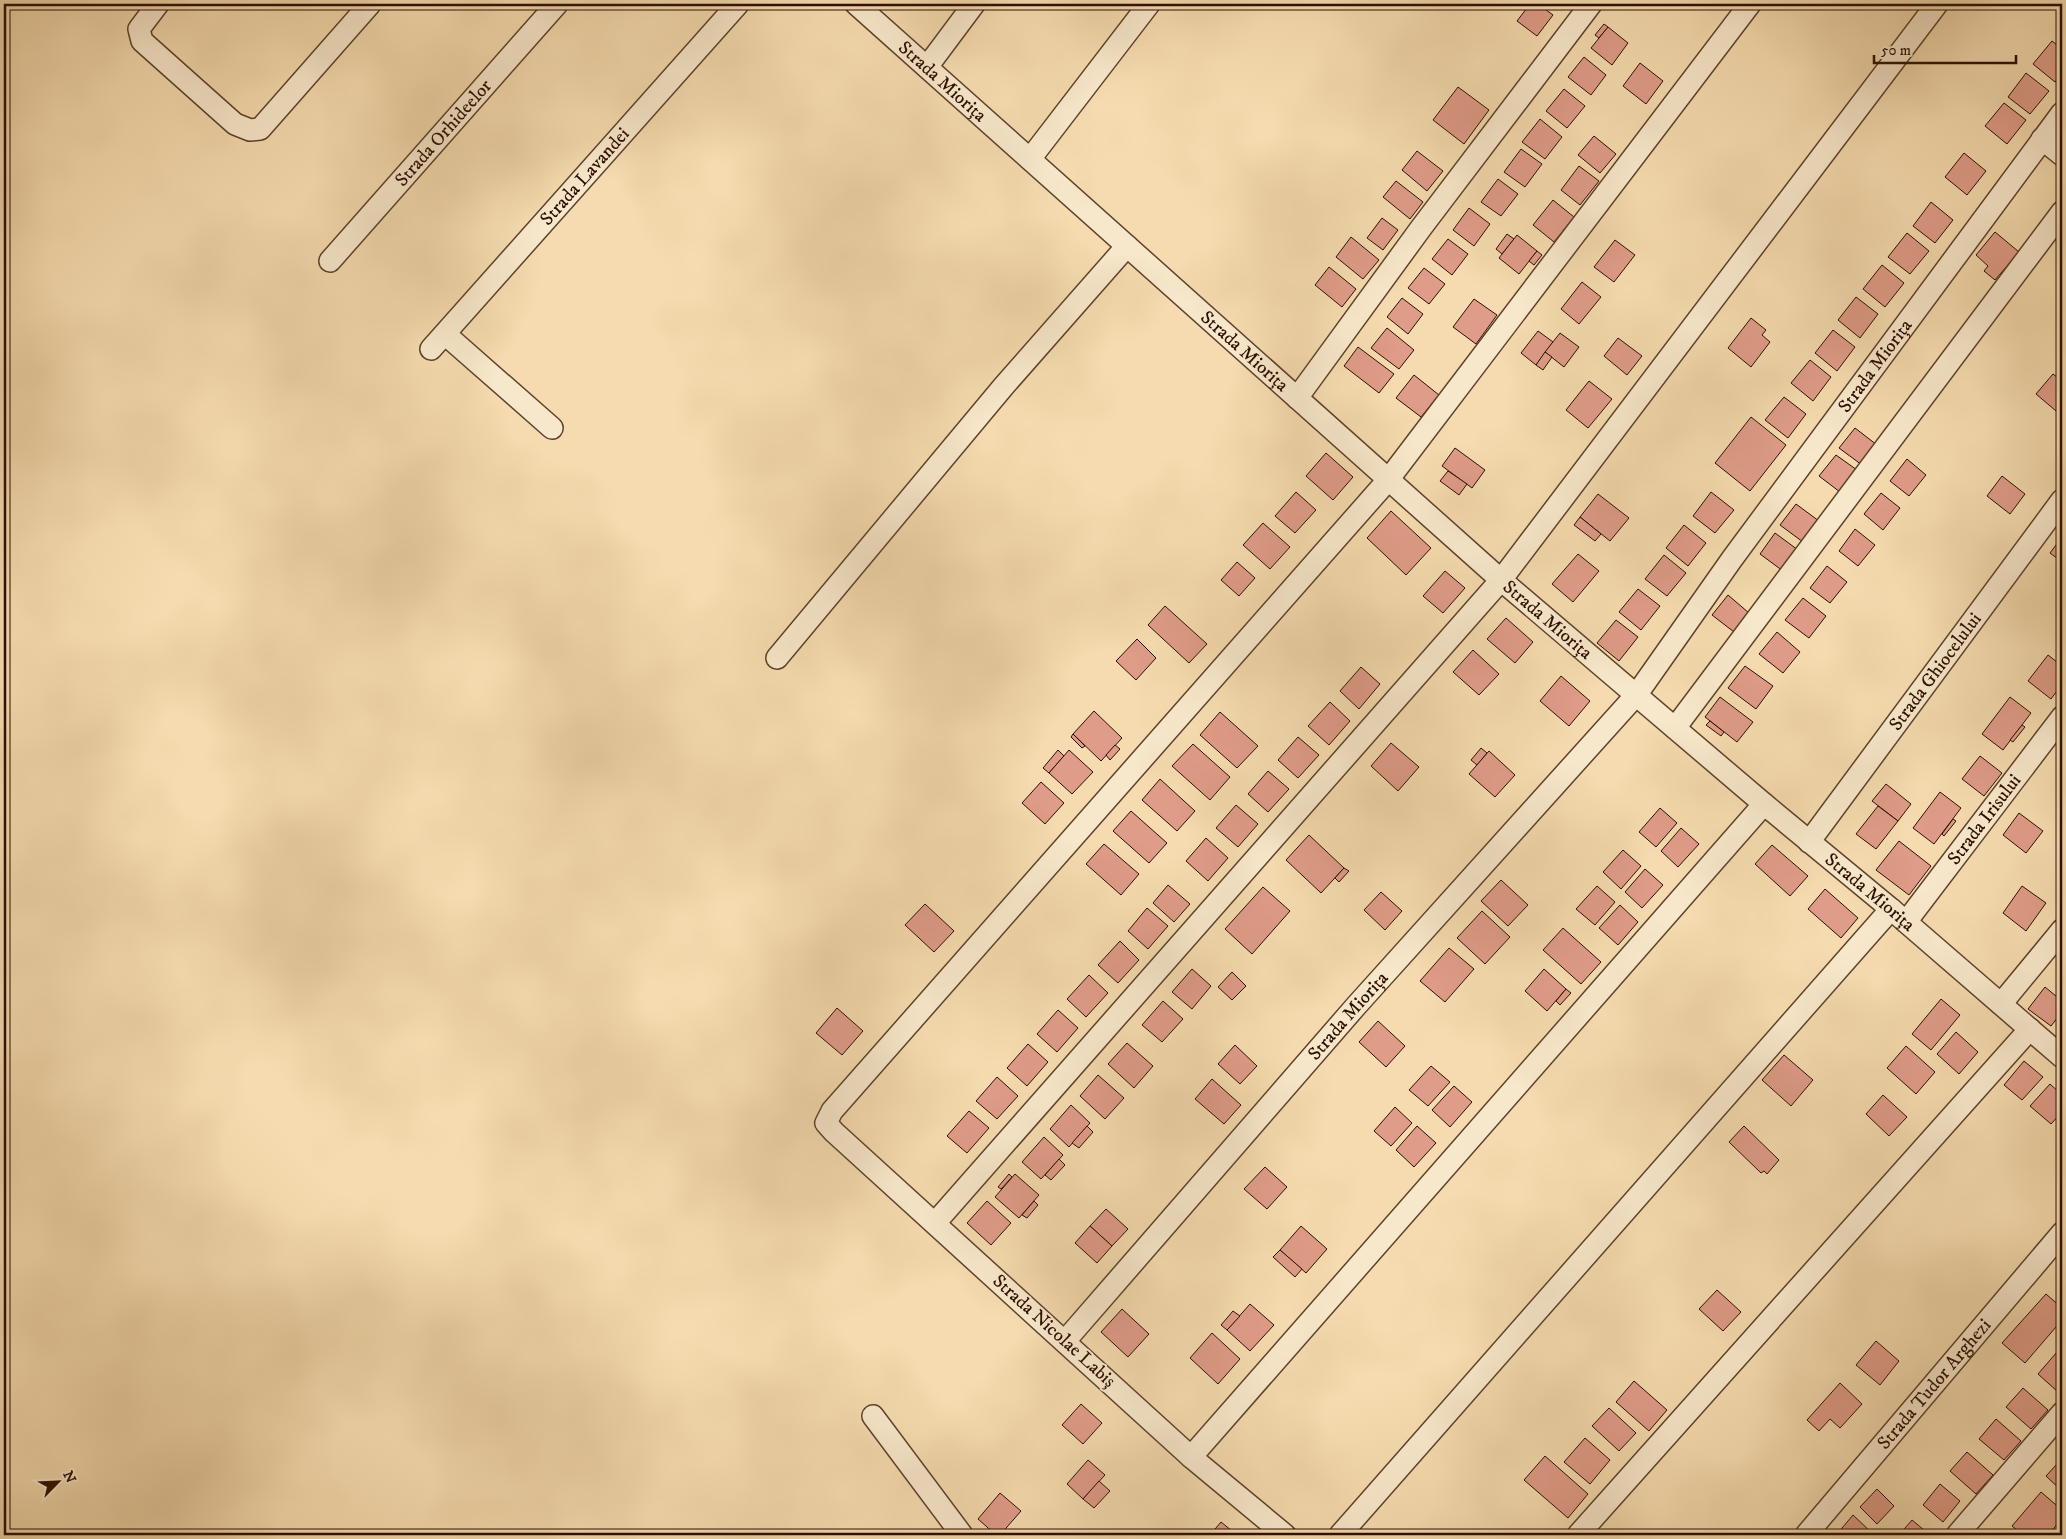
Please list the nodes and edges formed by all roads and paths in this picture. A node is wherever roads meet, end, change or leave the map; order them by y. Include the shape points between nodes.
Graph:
1 (158, 4) edge
2 (370, 4) edge
3 (557, 4) edge
4 (738, 4) edge
5 (856, 4) edge
6 (974, 4) edge
7 (1149, 4) edge
8 (1590, 4) edge
9 (1750, 4) edge
10 (1937, 4) edge
11 (927, 67) junction
12 (2062, 113) edge
13 (2042, 139) junction
14 (2062, 155) edge
15 (1030, 159) junction
16 (2062, 212) edge
17 (1127, 246) junction
18 (330, 261) dead end
19 (1297, 398) junction
20 (552, 428) dead end
21 (1388, 480) junction
22 (2062, 500) edge
23 (1501, 580) junction
24 (777, 658) dead end
25 (1637, 694) junction
26 (2062, 716) edge
27 (1675, 728) junction
28 (1764, 804) junction
29 (1809, 842) junction
30 (1898, 915) junction
31 (2062, 930) edge
32 (2001, 1004) junction
33 (2030, 1029) junction
34 (2062, 1057) edge
35 (935, 1223) junction
36 (2062, 1233) edge
37 (1065, 1341) junction
38 (2062, 1413) edge
39 (873, 1416) dead end
40 (1191, 1456) junction
41 (962, 1535) edge
42 (1285, 1535) edge
43 (1340, 1535) edge
44 (1578, 1535) edge
45 (1806, 1535) edge
46 (1957, 1535) edge

1 - 2 street via 139,29 142,41 235,124 250,130 260,129
3 - 18 street, Strada Orhideelor
4 - 20 street, Strada Lavandei via 438,342
5 - 11 street, Strada Miorița
6 - 11 street
7 - 15 street
8 - 19 street
9 - 21 street
10 - 23 street
11 - 15 street, Strada Miorița
12 - 13 street, Strada Miorița
13 - 14 street
13 - 25 street, Strada Miorița via 1732,559
15 - 17 street, Strada Miorița
16 - 27 street
17 - 19 street, Strada Miorița
17 - 24 street via 997,395
19 - 21 street, Strada Miorița
21 - 23 street, Strada Miorița
21 - 35 street, Strada Nicolae Labiș via 832,1111 826,1123 834,1132
22 - 29 street, Strada Ghiocelului
23 - 25 street, Strada Miorița
23 - 35 street
25 - 27 street, Strada Miorița
25 - 37 street, Strada Miorița via 1356,1006
26 - 30 street, Strada Irisului
27 - 28 street, Strada Miorița
28 - 29 street, Strada Miorița
28 - 40 street
29 - 30 street, Strada Miorița
30 - 32 street, Strada Miorița
30 - 43 street, Strada Irisului
31 - 32 street
32 - 33 street, Strada Miorița
33 - 34 street, Strada Miorița
33 - 44 street
35 - 37 street, Strada Nicolae Labiș
36 - 45 street, Strada Tudor Arghezi
37 - 40 street, Strada Nicolae Labiș
38 - 46 street
39 - 41 street
40 - 42 street, Strada Nicolae Labiș

